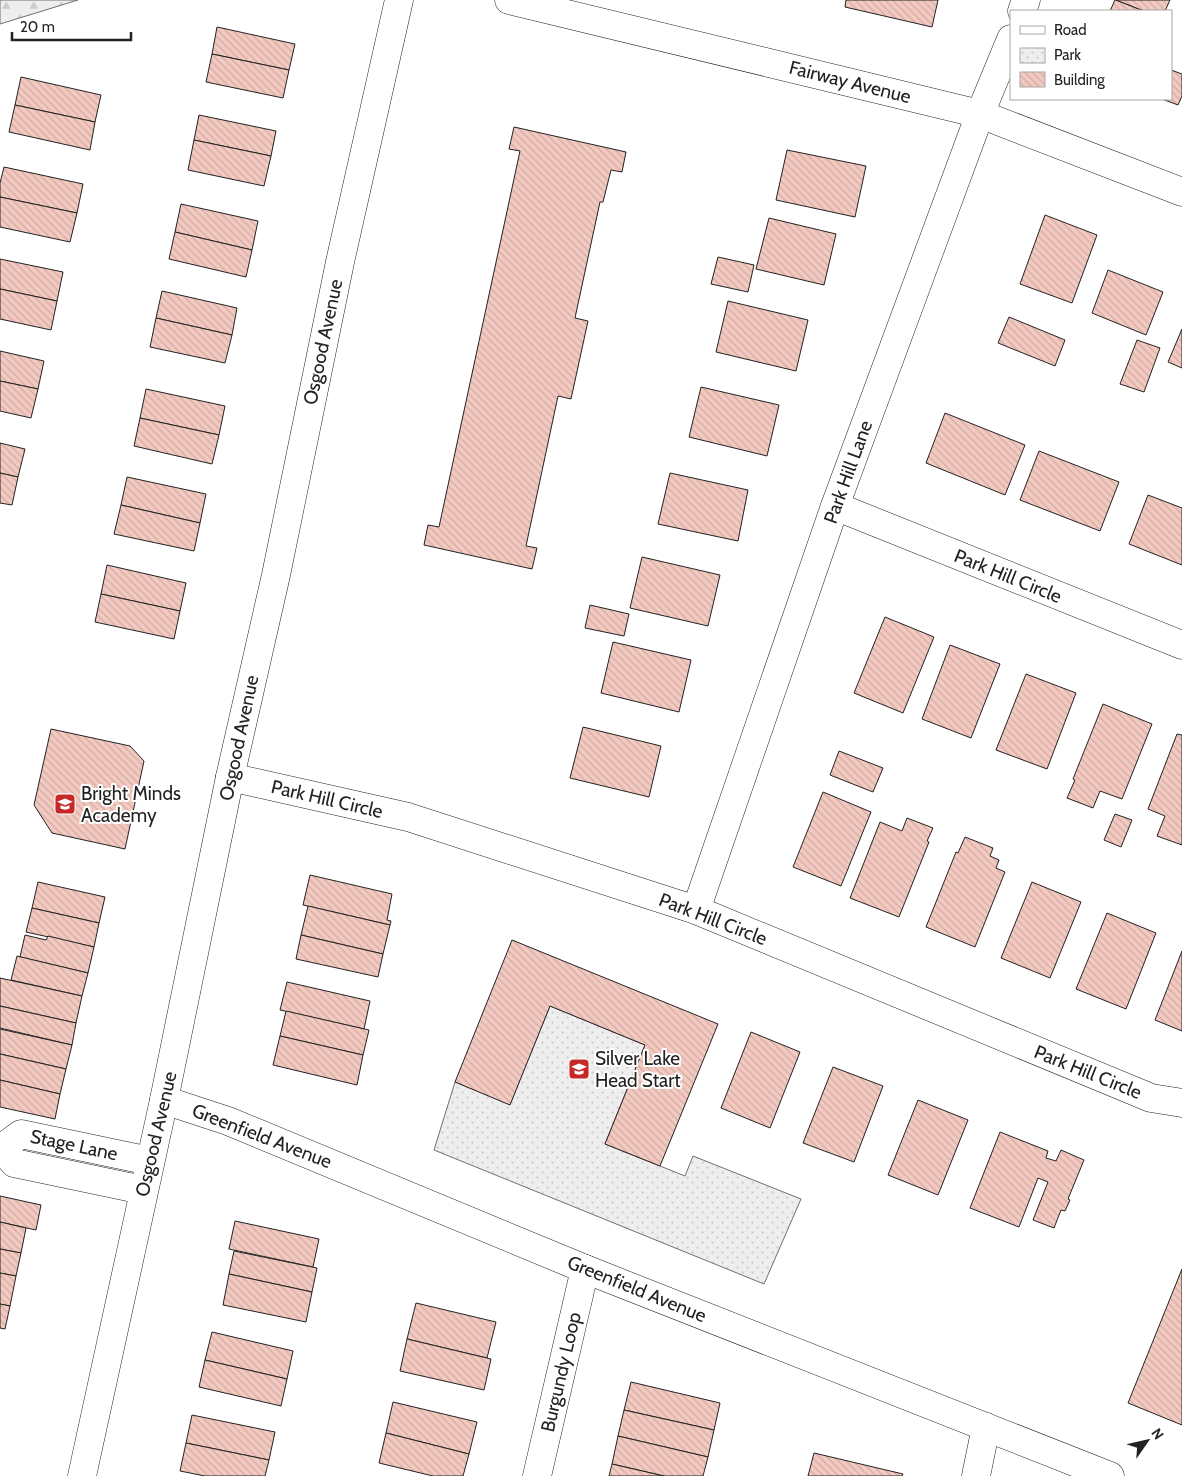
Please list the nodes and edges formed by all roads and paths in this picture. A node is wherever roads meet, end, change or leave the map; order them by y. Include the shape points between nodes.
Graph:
1 (399, 0) edge
2 (509, 0) edge
3 (1010, 40) edge
4 (980, 114) junction
5 (1182, 192) edge
6 (835, 506) junction
7 (1182, 645) edge
8 (230, 776) junction
9 (696, 910) junction
10 (164, 1100) junction
11 (1182, 1103) edge
12 (1, 1148) edge
13 (150, 1161) junction
14 (144, 1190) junction
15 (585, 1268) junction
16 (986, 1427) junction
17 (82, 1476) edge
18 (538, 1476) edge
19 (976, 1476) edge
20 (1110, 1476) edge

1 - 8 street, Osgood Avenue
2 - 4 street, Fairway Avenue
3 - 4 street, Park Hill Lane
4 - 5 street, Fairway Avenue
4 - 6 street, Park Hill Lane
6 - 7 street, Park Hill Circle
6 - 9 street, Park Hill Lane
8 - 9 street, Park Hill Circle via 408,817
8 - 10 street, Osgood Avenue
9 - 11 street, Park Hill Circle via 1151,1098
10 - 13 street, Osgood Avenue
10 - 15 street, Greenfield Avenue via 228,1121
12 - 13 street, Stage Lane via 21,1134
12 - 14 street, Stage Lane via 14,1162
13 - 14 street, Osgood Avenue
14 - 17 street, Osgood Avenue
15 - 16 street, Greenfield Avenue
15 - 18 street, Burgundy Loop
16 - 19 street
16 - 20 street, Greenfield Avenue

